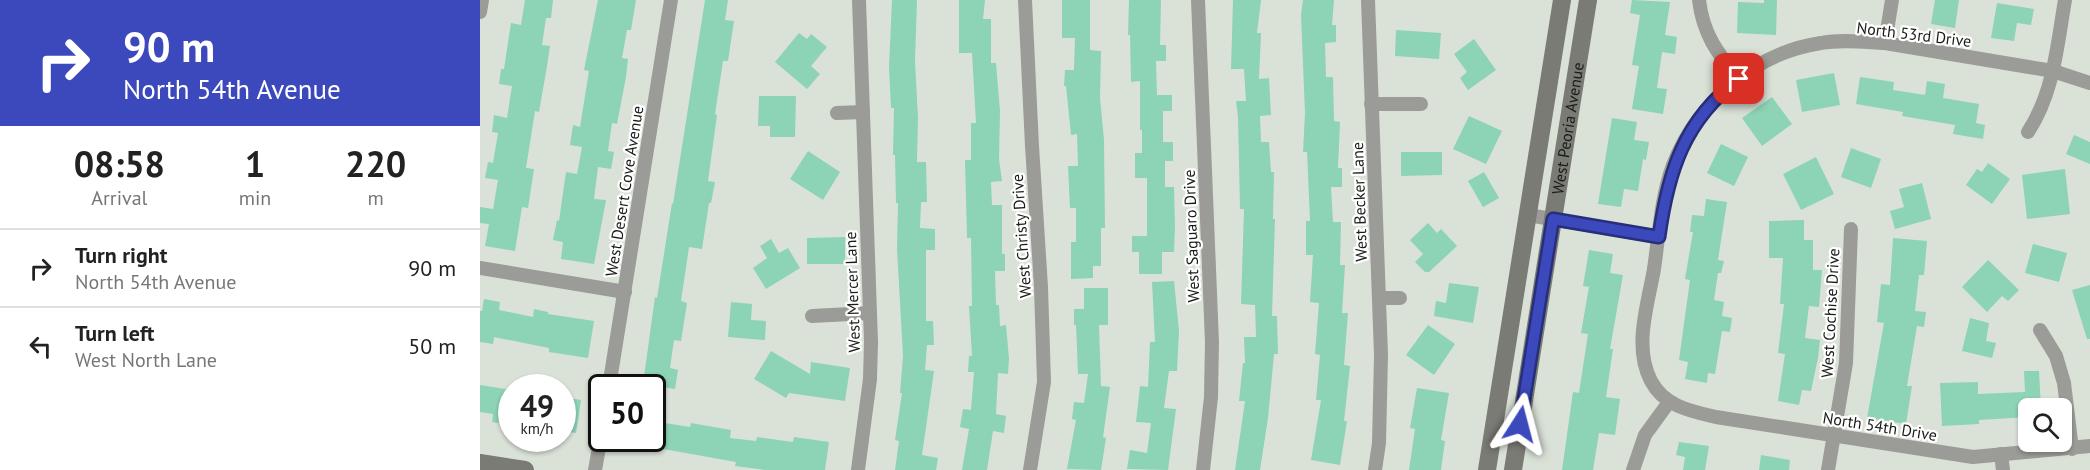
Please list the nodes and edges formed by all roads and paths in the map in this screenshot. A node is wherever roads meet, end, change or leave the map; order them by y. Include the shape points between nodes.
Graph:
1 (482, 0) edge
2 (671, 0) edge
3 (859, 0) edge
4 (1025, 0) edge
5 (1198, 0) edge
6 (1368, 0) edge
7 (1562, 0) edge
8 (1588, 0) edge
9 (1699, 0) edge
10 (1892, 0) edge
11 (2065, 0) edge
12 (480, 12) edge
13 (1885, 43) junction
14 (2053, 71) junction
15 (1739, 79) junction
16 (2090, 82) edge
17 (1371, 104) junction
18 (1421, 104) dead end
19 (863, 111) junction
20 (837, 113) dead end
21 (2028, 132) dead end
22 (1528, 215) junction
23 (1553, 219) junction
24 (1851, 230) dead end
25 (1659, 237) junction
26 (480, 268) edge
27 (625, 292) junction
28 (1400, 297) dead end
29 (1379, 298) junction
30 (870, 313) junction
31 (812, 316) dead end
32 (2040, 330) dead end
33 (611, 374) edge
34 (2066, 398) edge
35 (1669, 402) junction
36 (1834, 435) junction
37 (2090, 446) edge
38 (2072, 448) edge
39 (598, 452) edge
40 (2025, 452) edge
41 (2001, 454) junction
42 (480, 463) edge
43 (525, 470) edge
44 (595, 470) edge
45 (858, 470) edge
46 (1030, 470) edge
47 (1203, 470) edge
48 (1375, 470) edge
49 (1487, 470) edge
50 (1513, 470) edge
51 (1633, 470) edge
52 (1828, 470) edge
53 (2003, 470) edge

1 - 12 street
2 - 27 street, West Desert Cove Avenue
3 - 19 street, West Mercer Lane
4 - 46 street, West Christy Drive via 1044,382
5 - 47 street, West Saguaro Drive via 1212,342
6 - 17 street, West Becker Lane
7 - 22 main road, West Peoria Avenue
8 - 23 main road, West Peoria Avenue
9 - 15 street via 1707,34
10 - 13 street
11 - 14 street
13 - 14 street, North 53rd Drive
13 - 15 street, North 53rd Drive via 1822,42 1789,50
14 - 16 street, North 53rd Drive
14 - 21 street via 2045,101
15 - 25 street, North 53rd Drive via 1707,106 1673,166
17 - 18 street
17 - 29 street, West Becker Lane
19 - 20 street
19 - 30 street, West Mercer Lane
22 - 23 street
22 - 49 main road, West Peoria Avenue
23 - 25 street
23 - 50 main road, West Peoria Avenue
24 - 36 street, West Cochise Drive via 1846,363
25 - 35 street, North 53rd Drive via 1642,340 1644,363 1652,382
26 - 27 street
27 - 33 street, West Desert Cove Avenue
28 - 29 street
29 - 48 street, West Becker Lane via 1381,400
30 - 31 street
30 - 45 street, West Mercer Lane via 870,379
32 - 34 street via 2056,356
35 - 36 street, North 54th Drive via 1684,410 1716,417
35 - 51 street via 1645,435
36 - 41 street, North 54th Drive via 1973,457
36 - 52 street, West Cochise Drive
37 - 38 street, North 54th Drive
39 - 44 street
40 - 41 street, North 54th Drive
41 - 53 street
42 - 43 main road

